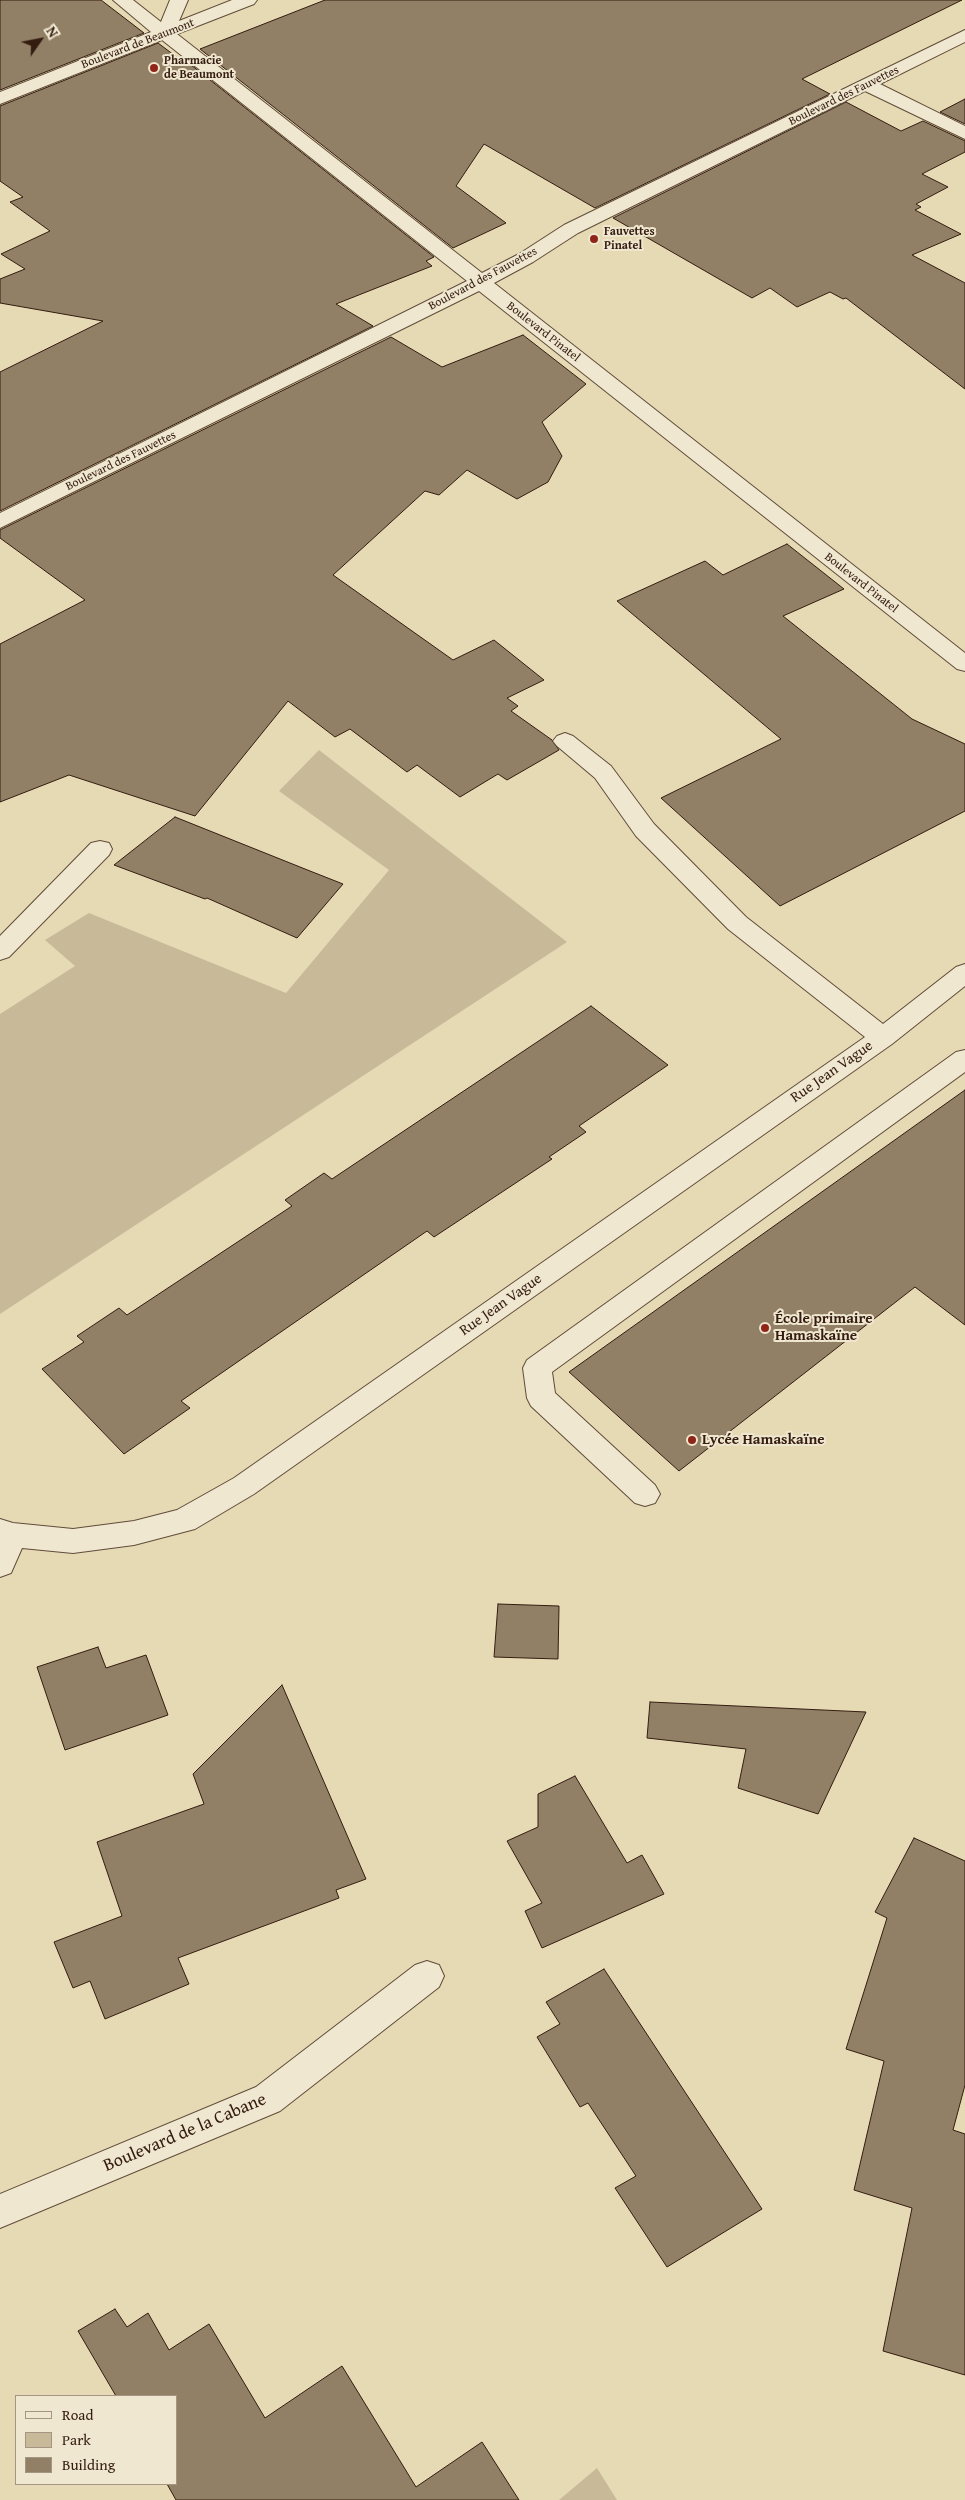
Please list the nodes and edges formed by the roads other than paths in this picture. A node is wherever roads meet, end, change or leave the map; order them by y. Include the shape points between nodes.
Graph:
1 (122, 0) edge
2 (179, 0) edge
3 (248, 0) edge
4 (165, 33) junction
5 (965, 35) edge
6 (867, 84) junction
7 (0, 98) edge
8 (965, 133) edge
9 (479, 282) junction
10 (0, 521) edge
11 (965, 664) edge
12 (565, 741) dead end
13 (100, 849) dead end
14 (0, 951) edge
15 (965, 973) edge
16 (883, 1037) junction
17 (965, 1059) edge
18 (645, 1494) dead end
19 (6, 1533) edge
20 (0, 1564) edge
21 (427, 1976) dead end
22 (0, 2211) edge

1 - 4 street, Boulevard Pinatel
2 - 4 street
3 - 4 street, Boulevard de Beaumont
4 - 7 street, Boulevard de Beaumont
4 - 9 street, Boulevard Pinatel
5 - 6 street, Boulevard des Fauvettes
6 - 8 street
6 - 9 street, Boulevard des Fauvettes via 571,229 526,258
9 - 10 street, Boulevard des Fauvettes
9 - 11 street, Boulevard Pinatel
12 - 16 street via 603,772 645,830 737,923
13 - 14 street
15 - 16 street, Rue Jean Vague
16 - 19 street, Rue Jean Vague via 236,1491 185,1520 134,1533 73,1541
17 - 18 street via 537,1368 541,1398
19 - 20 street
21 - 22 street, Boulevard de la Cabane via 268,2099

